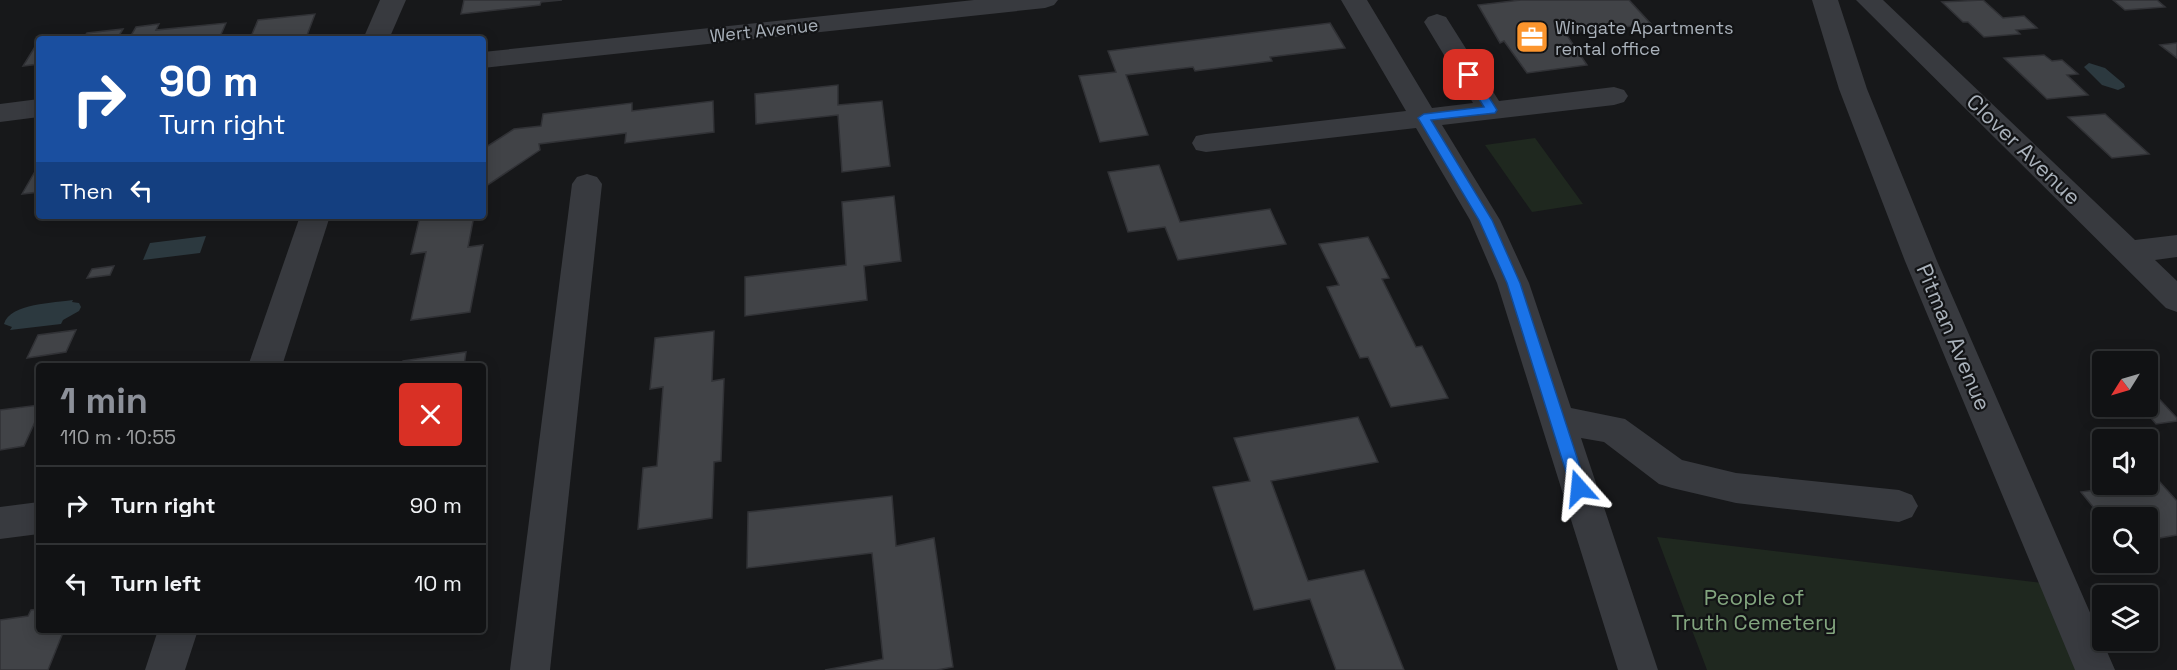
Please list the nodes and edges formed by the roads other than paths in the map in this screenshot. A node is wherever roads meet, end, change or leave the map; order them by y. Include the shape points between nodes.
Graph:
1 (393, 0) edge
2 (1044, 0) edge
3 (1354, 0) edge
4 (1825, 0) edge
5 (1869, 0) edge
6 (1437, 21) dead end
7 (377, 36) edge
8 (486, 60) edge
9 (1614, 96) dead end
10 (36, 108) edge
11 (1491, 110) junction
12 (0, 113) edge
13 (1424, 118) junction
14 (1206, 144) dead end
15 (587, 184) dead end
16 (314, 219) edge
17 (2177, 246) edge
18 (2130, 252) junction
19 (2177, 300) edge
20 (266, 363) edge
21 (1557, 420) junction
22 (1899, 506) dead end
23 (36, 518) edge
24 (0, 524) edge
25 (177, 633) edge
26 (165, 670) edge
27 (530, 670) edge
28 (1638, 670) edge
29 (2095, 670) edge

1 - 7 street
2 - 8 street, Wert Avenue
3 - 13 street
4 - 29 street, Pitman Avenue via 1853,89 1917,250
5 - 18 street, Clover Avenue
6 - 11 street
9 - 11 street
10 - 12 street
11 - 13 street
13 - 14 street
13 - 21 street via 1485,220 1513,283
15 - 27 street
16 - 20 street
17 - 18 street
18 - 19 street, Clover Avenue
21 - 22 street via 1613,429 1672,473 1736,488
21 - 28 street
23 - 24 street
25 - 26 street

